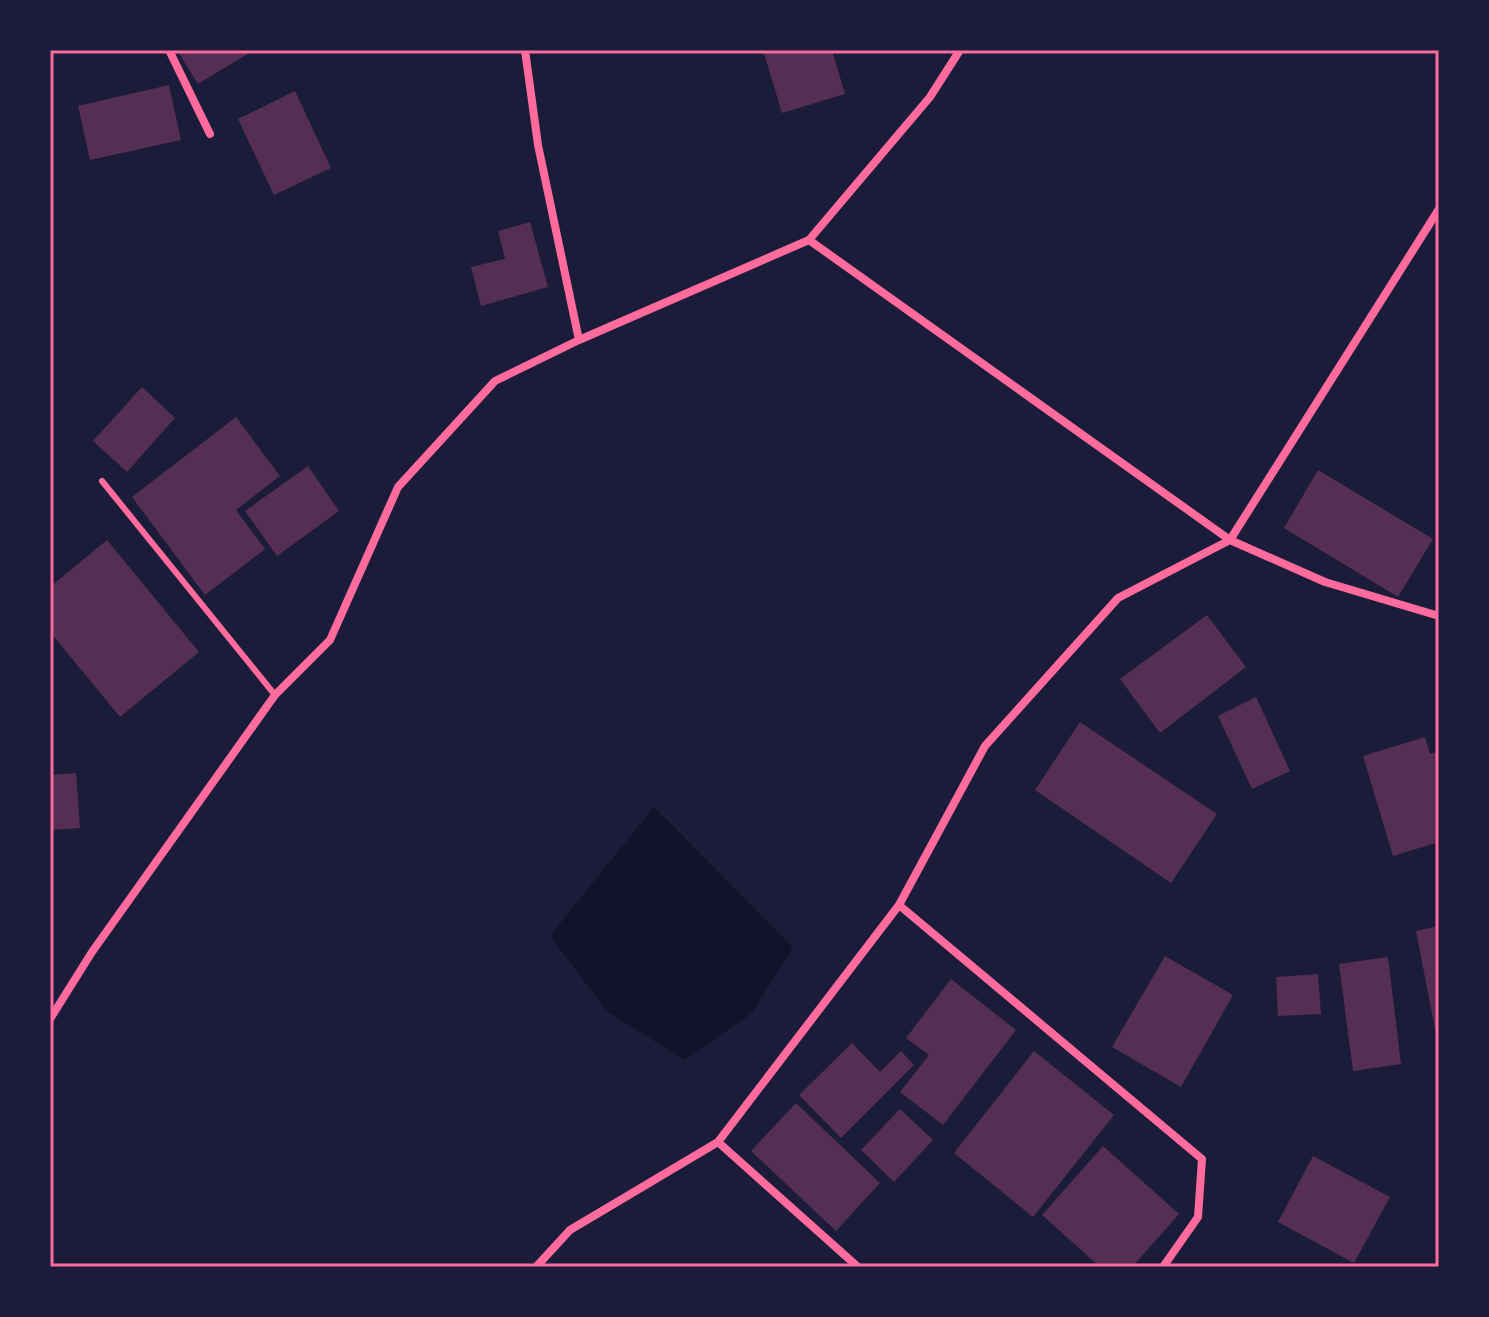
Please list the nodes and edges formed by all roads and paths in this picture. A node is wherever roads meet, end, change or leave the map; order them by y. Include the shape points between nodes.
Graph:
1 (169, 50) edge
2 (525, 50) edge
3 (960, 50) edge
4 (210, 134) dead end
5 (1439, 209) edge
6 (809, 240) junction
7 (579, 340) junction
8 (102, 481) dead end
9 (1230, 540) junction
10 (1439, 616) edge
11 (275, 695) junction
12 (899, 905) junction
13 (50, 1019) edge
14 (718, 1142) junction
15 (536, 1267) edge
16 (858, 1267) edge
17 (1163, 1267) edge

1 - 4 street
2 - 7 street via 538,145
3 - 6 street via 930,97
5 - 9 street
6 - 7 street
6 - 9 street
7 - 11 street via 495,381 398,487 330,640
8 - 11 lane
9 - 10 street via 1325,582
9 - 12 street via 1118,598 985,746
11 - 13 street
12 - 14 street
12 - 17 street via 1202,1159 1198,1217
14 - 15 street via 570,1230
14 - 16 street

